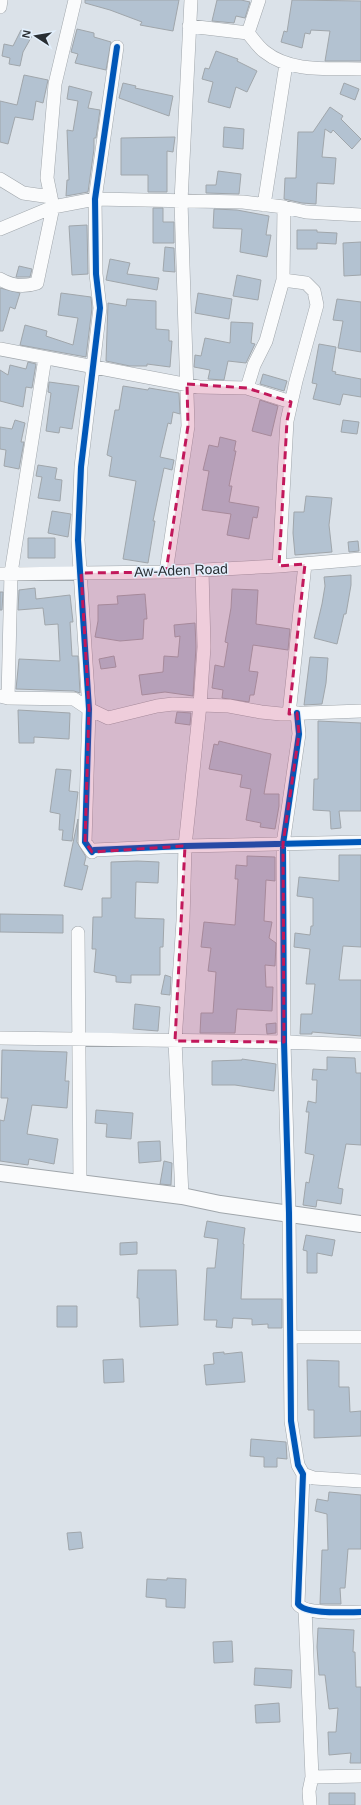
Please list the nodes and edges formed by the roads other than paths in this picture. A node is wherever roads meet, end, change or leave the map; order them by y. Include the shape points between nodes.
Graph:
1 (1, 0) edge
2 (75, 0) edge
3 (191, 0) edge
4 (259, 0) edge
5 (0, 7) edge
6 (189, 26) junction
7 (248, 33) junction
8 (117, 47) dead end
9 (286, 64) junction
10 (361, 68) edge
11 (0, 179) edge
12 (95, 200) junction
13 (181, 201) junction
14 (52, 202) junction
15 (264, 205) junction
16 (284, 206) junction
17 (361, 215) edge
18 (0, 229) edge
19 (0, 279) edge
20 (283, 280) junction
21 (0, 349) edge
22 (45, 358) junction
23 (93, 366) junction
24 (187, 384) junction
25 (247, 388) junction
26 (291, 402) junction
27 (361, 559) edge
28 (305, 564) junction
29 (279, 566) junction
30 (202, 570) junction
31 (166, 572) junction
32 (6, 574) edge
33 (81, 574) junction
34 (4, 697) edge
35 (200, 705) junction
36 (89, 709) junction
37 (361, 711) edge
38 (293, 713) junction
39 (361, 842) edge
40 (283, 844) junction
41 (185, 846) junction
42 (78, 933) dead end
43 (0, 1038) edge
44 (79, 1040) junction
45 (175, 1041) junction
46 (284, 1042) junction
47 (361, 1045) edge
48 (0, 1172) edge
49 (80, 1183) junction
50 (182, 1196) junction
51 (289, 1213) junction
52 (361, 1224) edge
53 (290, 1337) junction
54 (361, 1337) edge
55 (303, 1474) junction
56 (361, 1481) edge
57 (305, 1609) junction
58 (361, 1612) edge
59 (361, 1776) edge
60 (312, 1777) junction
61 (310, 1805) edge

1 - 5 street
2 - 14 street via 55,84 47,178
3 - 6 street
4 - 7 street
6 - 7 street
6 - 13 street
7 - 9 street via 264,52
8 - 12 street
9 - 10 street via 317,68
9 - 15 street
11 - 14 street via 23,193
12 - 13 street
12 - 14 street
12 - 23 street via 96,274 100,308
13 - 15 street
13 - 24 street
14 - 18 street
14 - 19 street via 37,283 26,287
15 - 16 street
16 - 17 street via 306,212
16 - 20 street
20 - 25 street via 266,342 254,365
20 - 26 street via 306,283 314,291 317,305
21 - 22 street
22 - 23 street
22 - 32 street
23 - 24 street
23 - 33 street via 81,467 78,540
24 - 25 street via 211,388
24 - 31 street via 188,426
25 - 26 street
26 - 29 street via 287,421
27 - 28 street, Aw-Aden Road
28 - 29 street, Aw-Aden Road
28 - 38 street
29 - 30 street, Aw-Aden Road
30 - 31 street, Aw-Aden Road
30 - 35 street via 204,647
31 - 33 street, Aw-Aden Road
32 - 33 street, Aw-Aden Road
32 - 34 street
33 - 36 street
34 - 36 street via 74,699
35 - 36 street via 158,706 108,718
35 - 38 street
35 - 41 street
36 - 41 street via 85,842 92,852
37 - 38 street
38 - 40 street via 299,734
39 - 40 street
40 - 41 street
40 - 46 street
41 - 45 street
42 - 44 street
43 - 44 street
44 - 45 street
44 - 49 street
45 - 46 street
45 - 50 street
46 - 47 street
46 - 51 street
48 - 49 street
49 - 50 street
50 - 51 street
51 - 52 street
51 - 53 street
53 - 54 street
53 - 55 street via 291,1421 298,1465
55 - 56 street via 314,1478
55 - 57 street via 298,1604
57 - 58 street via 321,1612
57 - 60 street
59 - 60 street
60 - 61 street

